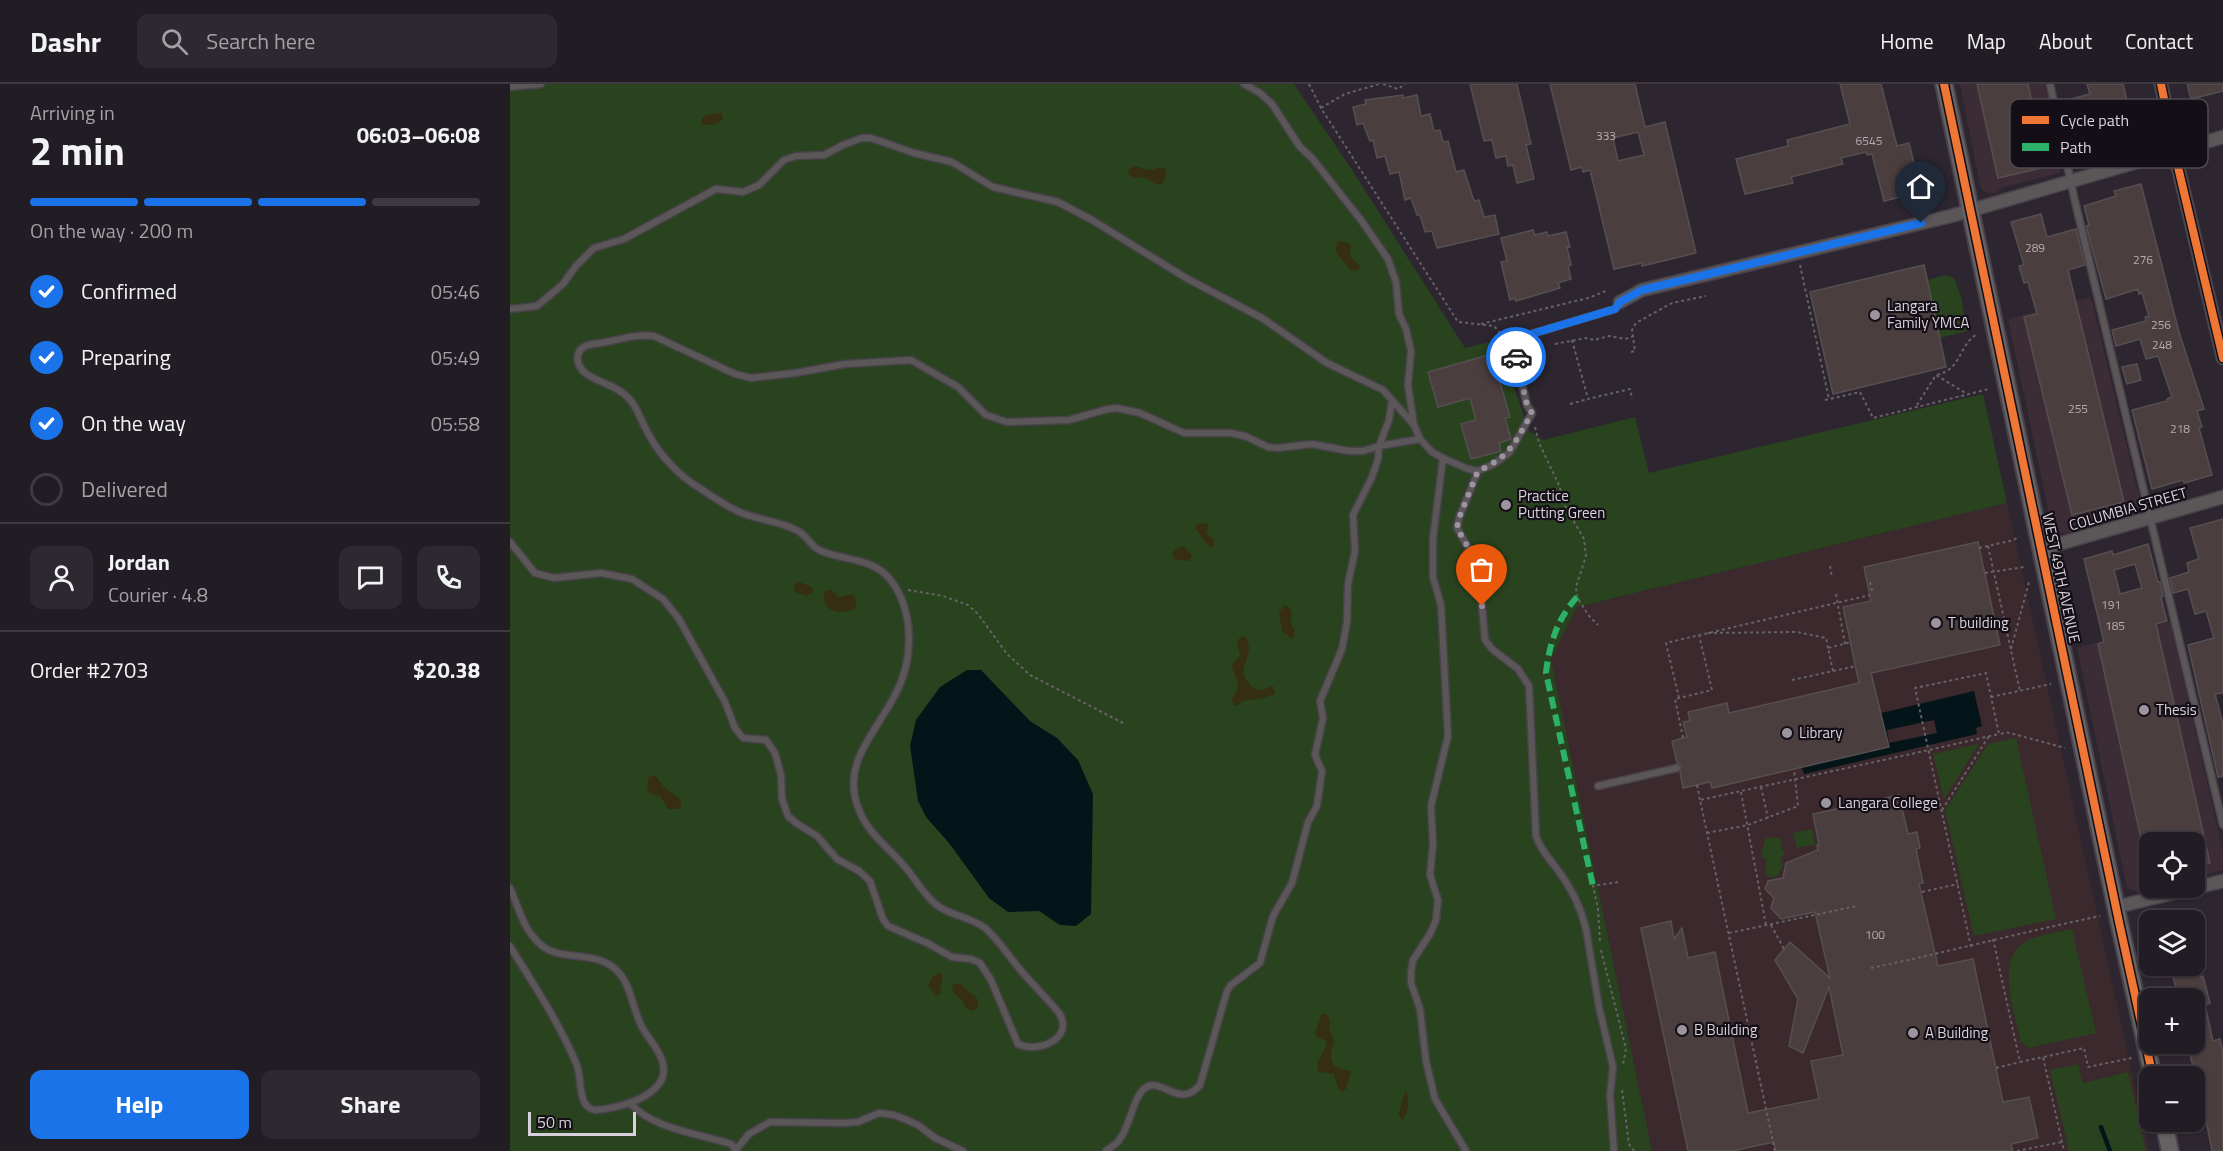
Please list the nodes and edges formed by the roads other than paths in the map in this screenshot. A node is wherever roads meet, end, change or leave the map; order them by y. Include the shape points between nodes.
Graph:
1 (541, 84) edge
2 (1244, 84) edge
3 (1944, 84) edge
4 (2050, 84) edge
5 (2162, 84) edge
6 (510, 87) edge
7 (2053, 99) edge
8 (2165, 99) edge
9 (2223, 137) edge
10 (2208, 141) edge
11 (2068, 168) edge
12 (2116, 168) edge
13 (2179, 168) edge
14 (2071, 181) junction
15 (1971, 209) junction
16 (1620, 302) joint
17 (510, 309) edge
18 (2223, 358) edge
19 (1392, 401) junction
20 (1414, 425) junction
21 (1420, 440) junction
22 (1379, 446) junction
23 (1443, 458) junction
24 (1478, 471) junction
25 (2223, 497) edge
26 (2150, 518) junction
27 (510, 542) edge
28 (2041, 549) junction
29 (1677, 768) dead end
30 (1598, 786) dead end
31 (2223, 825) edge
32 (2223, 881) edge
33 (510, 888) edge
34 (2116, 907) junction
35 (510, 946) edge
36 (2152, 1066) edge
37 (631, 1104) junction
38 (2166, 1132) edge
39 (736, 1150) edge
40 (963, 1151) edge
41 (1106, 1151) edge
42 (1466, 1151) edge
43 (1614, 1151) edge
44 (2170, 1151) edge

1 - 6 lane
2 - 20 lane via 1272,104 1300,147 1340,193 1388,259 1411,351 1408,385
3 - 15 street, WEST 49TH AVENUE
4 - 7 lane
5 - 8 street
9 - 10 street
11 - 14 lane
12 - 14 street
13 - 18 street
14 - 15 street
14 - 26 lane
15 - 16 street via 1642,290
15 - 28 street, WEST 49TH AVENUE
16 - 24 lane via 1615,309 1528,335 1519,343 1514,351 1532,413 1510,452
17 - 19 lane via 537,306 563,284 594,248 624,239 716,189 743,192 759,185 784,160 824,155 862,138 871,138 952,162 993,187 1058,202 1262,318 1327,363 1383,390
19 - 20 lane
19 - 22 lane
20 - 21 lane
21 - 22 lane
21 - 23 lane
22 - 27 lane via 1363,451 1312,444 1268,447 1230,433 1184,433 1140,413 1117,408 1070,420 1007,422 987,415 958,387 911,360 845,364 751,378 654,336 642,334 581,349 578,364 632,400 650,436 689,482 739,512 797,530 816,549 880,569 894,585 907,617 907,658 896,694 857,760 854,786 858,808 870,831 929,898 986,929 1059,1013 1062,1031 1045,1046 1030,1048 1018,1044 992,980 980,963 952,957 888,926 870,881 837,859 817,836 788,816 775,753 766,740 743,738 735,728 679,619 663,599 632,579 601,573 554,578 535,573
22 - 41 lane via 1372,477 1353,515 1355,551 1348,584 1347,622 1342,649 1320,701 1323,717 1315,755 1322,771 1317,806 1308,822 1292,883 1273,916 1260,963 1227,991 1200,1085 1188,1095 1152,1086 1144,1089 1121,1138
23 - 24 lane
23 - 42 lane via 1433,538 1433,577 1441,604 1448,736 1431,806 1430,875 1438,900 1436,920 1413,960 1411,983 1420,1009 1435,1099
24 - 43 lane via 1457,528 1479,572 1485,640 1518,669 1529,687 1536,836 1583,917 1613,1067 1610,1095
25 - 26 street, COLUMBIA STREET
26 - 28 street, COLUMBIA STREET
26 - 31 lane
28 - 34 street, WEST 49TH AVENUE
29 - 30 lane
32 - 34 street
33 - 37 lane via 522,921 540,944 555,953 597,959 620,974 640,1024 664,1067 657,1086
34 - 36 street, WEST 49TH AVENUE
35 - 37 lane via 564,1035 581,1077 584,1105 595,1110
37 - 39 lane via 648,1117 731,1144
38 - 44 street
39 - 40 lane via 749,1134 770,1122 858,1122 879,1113 907,1120

